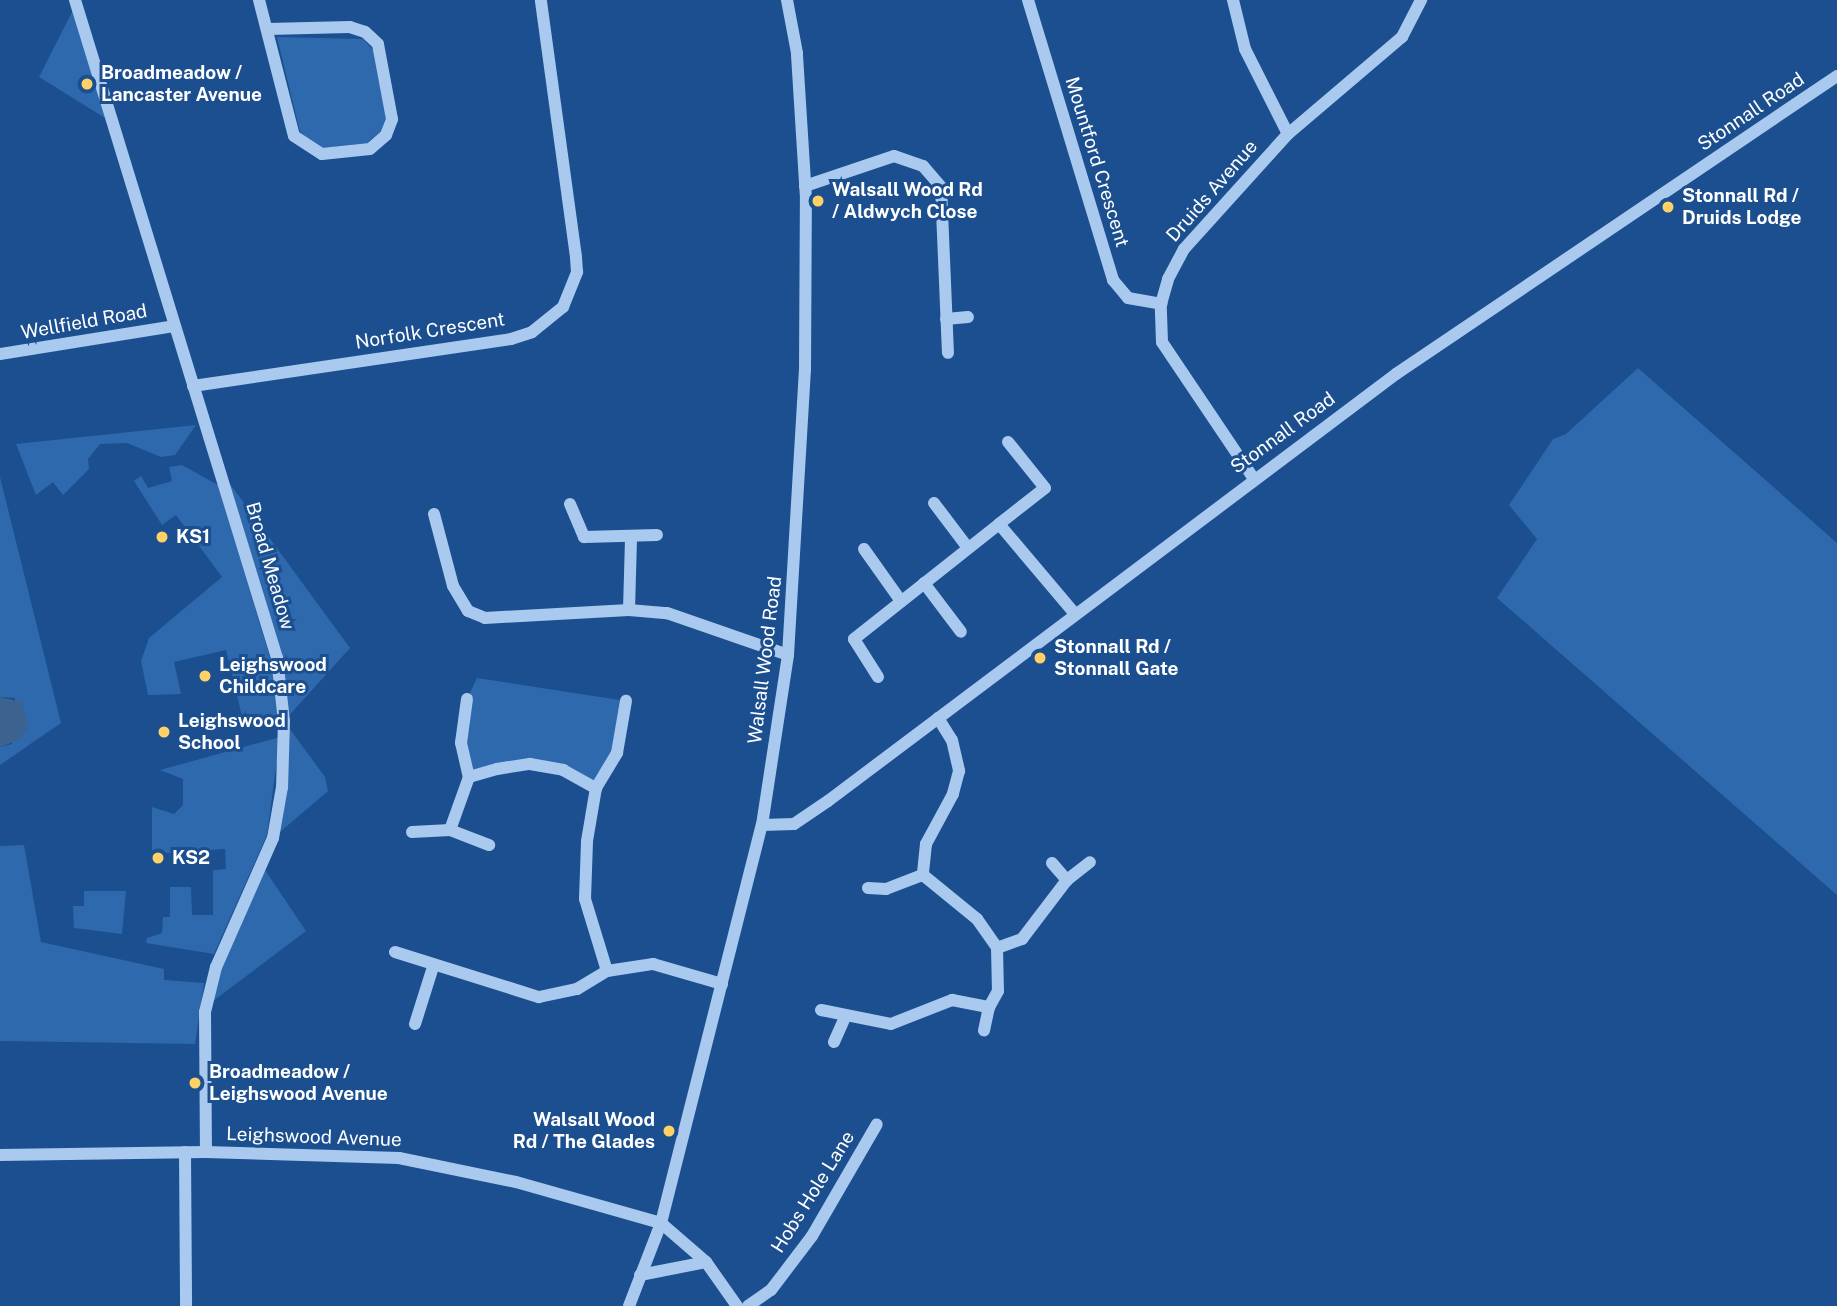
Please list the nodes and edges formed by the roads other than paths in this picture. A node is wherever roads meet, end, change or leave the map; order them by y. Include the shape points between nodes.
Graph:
1 (75, 0) edge
2 (260, 0) edge
3 (541, 0) edge
4 (787, 0) edge
5 (1028, 0) edge
6 (1233, 0) edge
7 (1421, 0) edge
8 (268, 29) junction
9 (1837, 76) edge
10 (1288, 134) junction
11 (805, 186) junction
12 (1161, 304) junction
13 (968, 317) dead end
14 (946, 319) junction
15 (174, 326) junction
16 (0, 354) edge
17 (948, 354) dead end
18 (193, 386) junction
19 (1008, 442) dead end
20 (1254, 479) junction
21 (934, 503) dead end
22 (570, 504) dead end
23 (434, 514) dead end
24 (999, 524) junction
25 (657, 535) dead end
26 (631, 538) junction
27 (968, 548) junction
28 (864, 550) dead end
29 (924, 583) junction
30 (901, 601) junction
31 (629, 610) junction
32 (1075, 614) junction
33 (961, 632) dead end
34 (788, 656) junction
35 (878, 677) dead end
36 (467, 699) dead end
37 (626, 701) dead end
38 (938, 718) junction
39 (470, 778) junction
40 (596, 788) junction
41 (762, 825) junction
42 (450, 830) junction
43 (412, 832) dead end
44 (489, 845) dead end
45 (1090, 862) dead end
46 (1052, 863) dead end
47 (923, 875) junction
48 (1067, 880) junction
49 (868, 888) dead end
50 (997, 948) junction
51 (395, 951) dead end
52 (433, 967) junction
53 (607, 971) junction
54 (722, 984) junction
55 (989, 1007) junction
56 (821, 1010) dead end
57 (845, 1017) junction
58 (415, 1024) dead end
59 (984, 1030) dead end
60 (834, 1042) dead end
61 (877, 1124) dead end
62 (185, 1152) junction
63 (206, 1152) junction
64 (0, 1155) edge
65 (661, 1223) junction
66 (706, 1262) junction
67 (640, 1275) junction
68 (186, 1306) edge
69 (629, 1306) edge
70 (737, 1306) edge
71 (748, 1306) edge

1 - 15 street, Broad Meadow
2 - 8 street
3 - 18 street, Norfolk Crescent via 576,257 574,282 563,307 532,332 510,339
4 - 11 street, Walsall Wood Road via 797,53
5 - 12 street, Mountford Crescent via 1113,281 1128,298
6 - 10 street via 1245,49
7 - 10 street, Druids Avenue via 1402,37
8 - 8 street via 294,136 306,148 322,154 370,149 386,135 392,119 378,44 365,32 349,27
9 - 20 street, Stonnall Road via 1396,374
10 - 12 street, Druids Avenue via 1184,249
11 - 14 street via 894,156 923,166 941,187
11 - 34 street, Walsall Wood Road via 805,370
12 - 20 street, Druids Avenue via 1162,342
13 - 14 street
14 - 17 street
15 - 16 street, Wellfield Road
15 - 18 street, Broad Meadow
18 - 63 street, Broad Meadow via 277,658 284,721 282,787 273,838 216,967 205,1012
19 - 24 street via 1045,488
20 - 32 street, Stonnall Road
21 - 27 street
22 - 26 street via 584,537
23 - 31 street via 453,586 468,611 485,618
24 - 27 street
24 - 32 street
25 - 26 street
26 - 31 street
27 - 29 street
28 - 30 street
29 - 30 street
29 - 33 street
30 - 35 street via 853,639
31 - 34 street via 667,613
32 - 38 street, Stonnall Road
34 - 41 street, Walsall Wood Road
36 - 39 street via 461,743
37 - 40 street via 617,754
38 - 41 street, Stonnall Road via 794,824
38 - 47 street via 952,740 959,771 953,794 926,844
39 - 40 street via 530,764 563,770
39 - 42 street
40 - 53 street via 587,841 585,899
41 - 54 street, Walsall Wood Road
42 - 43 street
42 - 44 street
45 - 48 street
46 - 48 street
47 - 49 street via 906,884
47 - 50 street via 977,919
48 - 50 street via 1022,939
50 - 55 street via 998,991
51 - 52 street
52 - 53 street via 539,997 577,989
52 - 58 street
53 - 54 street via 653,964
54 - 65 street, Walsall Wood Road
55 - 57 street via 952,1000 891,1024
55 - 59 street
56 - 57 street
57 - 60 street
61 - 71 street, Hobs Hole Lane via 812,1236 771,1290
62 - 63 street, Leighswood Avenue
62 - 64 street, Leighswood Avenue
62 - 68 street
63 - 65 street, Leighswood Avenue via 399,1158 516,1182
65 - 66 street
65 - 67 street, Walsall Wood Road
66 - 67 street
66 - 70 street
67 - 69 street, Walsall Wood Road

